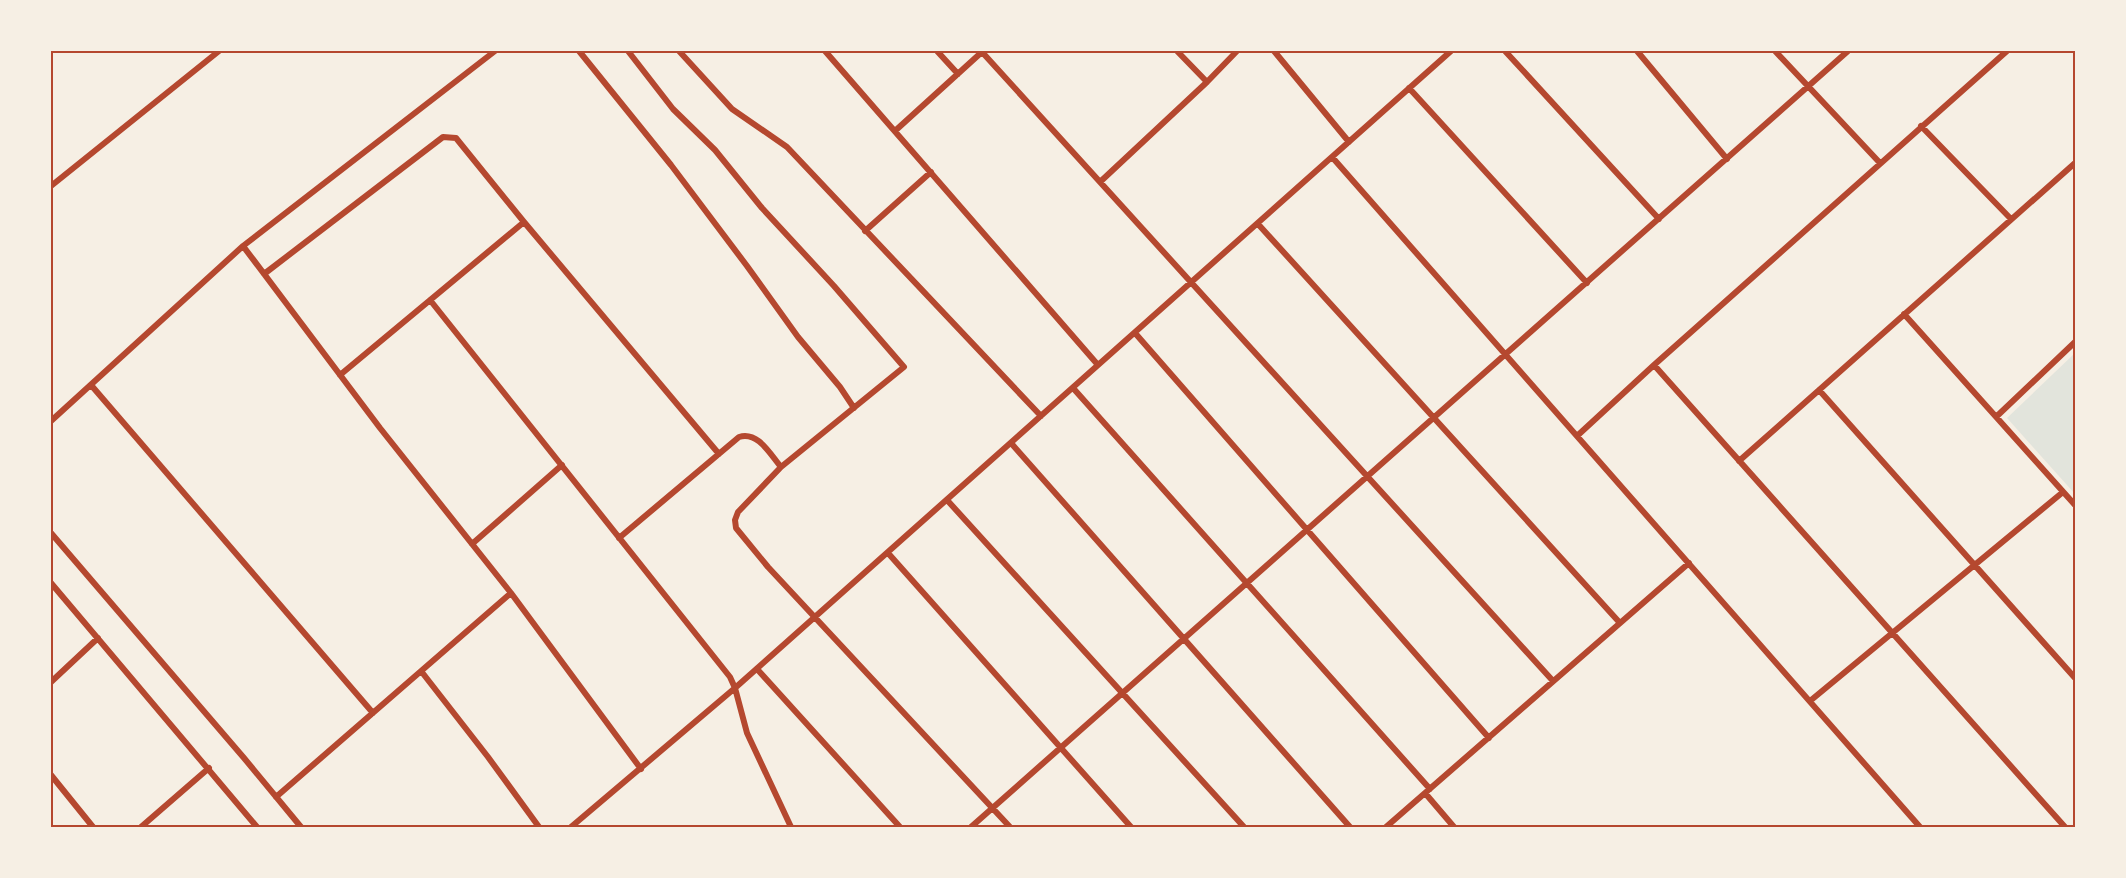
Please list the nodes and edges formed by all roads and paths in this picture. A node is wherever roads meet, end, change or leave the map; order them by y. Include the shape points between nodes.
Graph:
1 (219, 51) edge
2 (495, 51) edge
3 (579, 51) edge
4 (628, 51) edge
5 (679, 51) edge
6 (825, 51) edge
7 (937, 51) edge
8 (1178, 51) edge
9 (1237, 51) edge
10 (1274, 51) edge
11 (1451, 51) edge
12 (1505, 51) edge
13 (1637, 51) edge
14 (1775, 51) edge
15 (1848, 51) edge
16 (2007, 51) edge
17 (983, 52) edge
18 (958, 74) junction
19 (1207, 82) junction
20 (1808, 87) junction
21 (1409, 88) junction
22 (1921, 126) junction
23 (896, 130) junction
24 (1349, 142) junction
25 (1332, 157) junction
26 (1727, 159) junction
27 (1880, 163) junction
28 (2075, 163) edge
29 (931, 172) junction
30 (1100, 182) junction
31 (51, 186) edge
32 (1659, 219) junction
33 (2011, 219) junction
34 (524, 222) junction
35 (1258, 224) junction
36 (865, 231) junction
37 (243, 246) junction
38 (264, 274) junction
39 (1191, 282) junction
40 (1587, 283) junction
41 (430, 300) junction
42 (1904, 314) junction
43 (1135, 333) junction
44 (2075, 342) edge
45 (1505, 355) junction
46 (1098, 365) junction
47 (1654, 365) junction
48 (340, 375) junction
49 (91, 385) junction
50 (1073, 388) junction
51 (1820, 390) junction
52 (854, 408) junction
53 (1041, 416) junction
54 (1996, 417) junction
55 (1434, 418) junction
56 (51, 421) edge
57 (1577, 436) junction
58 (1011, 443) junction
59 (719, 454) junction
60 (1739, 461) junction
61 (562, 465) junction
62 (781, 467) junction
63 (1368, 477) junction
64 (2063, 492) junction
65 (947, 500) junction
66 (2075, 505) edge
67 (1307, 530) junction
68 (51, 533) edge
69 (620, 538) junction
70 (472, 544) junction
71 (888, 553) junction
72 (1689, 563) junction
73 (1975, 565) junction
74 (51, 583) edge
75 (1247, 583) junction
76 (511, 592) junction
77 (815, 618) junction
78 (1620, 623) junction
79 (1892, 633) junction
80 (98, 638) junction
81 (1184, 639) junction
82 (757, 669) junction
83 (421, 671) junction
84 (2075, 678) edge
85 (1553, 681) junction
86 (51, 682) edge
87 (735, 688) junction
88 (1122, 693) junction
89 (1810, 701) junction
90 (373, 713) junction
91 (1488, 738) junction
92 (1061, 748) junction
93 (209, 768) junction
94 (641, 769) junction
95 (51, 775) edge
96 (1427, 791) junction
97 (276, 797) junction
98 (992, 808) junction
99 (93, 827) edge
100 (141, 827) edge
101 (257, 827) edge
102 (301, 827) edge
103 (539, 827) edge
104 (571, 827) edge
105 (791, 827) edge
106 (900, 827) edge
107 (971, 827) edge
108 (1010, 827) edge
109 (1131, 827) edge
110 (1244, 827) edge
111 (1350, 827) edge
112 (1386, 827) edge
113 (1454, 827) edge
114 (1920, 827) edge
115 (2065, 827) edge

1 - 31 street
2 - 37 street
3 - 52 street via 671,165
4 - 52 street via 673,109 715,150 904,367
5 - 36 street via 732,109 787,147
6 - 23 street
7 - 18 street
8 - 19 street
9 - 19 street
10 - 24 street
11 - 21 street
12 - 32 street
13 - 26 street
14 - 20 street
15 - 20 street
16 - 22 street
17 - 18 street
17 - 30 street
18 - 23 street
19 - 30 street
20 - 26 street
20 - 27 street
21 - 24 street
21 - 40 street
22 - 27 street
22 - 33 street
23 - 29 street
24 - 25 street
25 - 35 street
25 - 45 street
26 - 32 street
27 - 47 street
28 - 33 street
29 - 36 street
29 - 46 street
30 - 39 street
32 - 40 street
33 - 42 street
34 - 38 street via 460,142 446,136
34 - 41 street
34 - 59 street
35 - 39 street
35 - 55 street
36 - 53 street
37 - 38 street
37 - 49 street
38 - 48 street
39 - 43 street
39 - 63 street
40 - 45 street
41 - 48 street
41 - 61 street
42 - 51 street
42 - 54 street
43 - 46 street
43 - 67 street
44 - 54 street
45 - 55 street
45 - 57 street
46 - 50 street
47 - 57 street
47 - 60 street
48 - 70 street
49 - 56 street
49 - 90 street
50 - 53 street
50 - 75 street
51 - 60 street
51 - 73 street
52 - 62 street
53 - 58 street
54 - 64 street
55 - 63 street
55 - 78 street
57 - 72 street
58 - 65 street
58 - 81 street
59 - 62 street via 739,437 752,436
59 - 69 street
60 - 79 street
61 - 69 street
61 - 70 street
62 - 77 street via 738,512 736,528
63 - 67 street
63 - 85 street
64 - 66 street
64 - 73 street
65 - 71 street
65 - 88 street
67 - 75 street
67 - 91 street
68 - 97 street
69 - 87 street
70 - 76 street
71 - 77 street
71 - 92 street
72 - 78 street
72 - 89 street
73 - 79 street
73 - 84 street
74 - 80 street
75 - 81 street
75 - 96 street
76 - 83 street
76 - 94 street
77 - 82 street
77 - 98 street
78 - 85 street
79 - 89 street
79 - 115 street
80 - 86 street
80 - 93 street
81 - 88 street
81 - 111 street
82 - 87 street
82 - 106 street
83 - 90 street
83 - 103 street
85 - 91 street
87 - 94 street
87 - 105 street via 747,733
88 - 92 street
88 - 110 street
89 - 114 street
90 - 97 street
91 - 96 street
92 - 98 street
92 - 109 street
93 - 100 street
93 - 101 street
94 - 104 street
95 - 99 street
96 - 112 street
96 - 113 street
97 - 102 street
98 - 107 street
98 - 108 street

